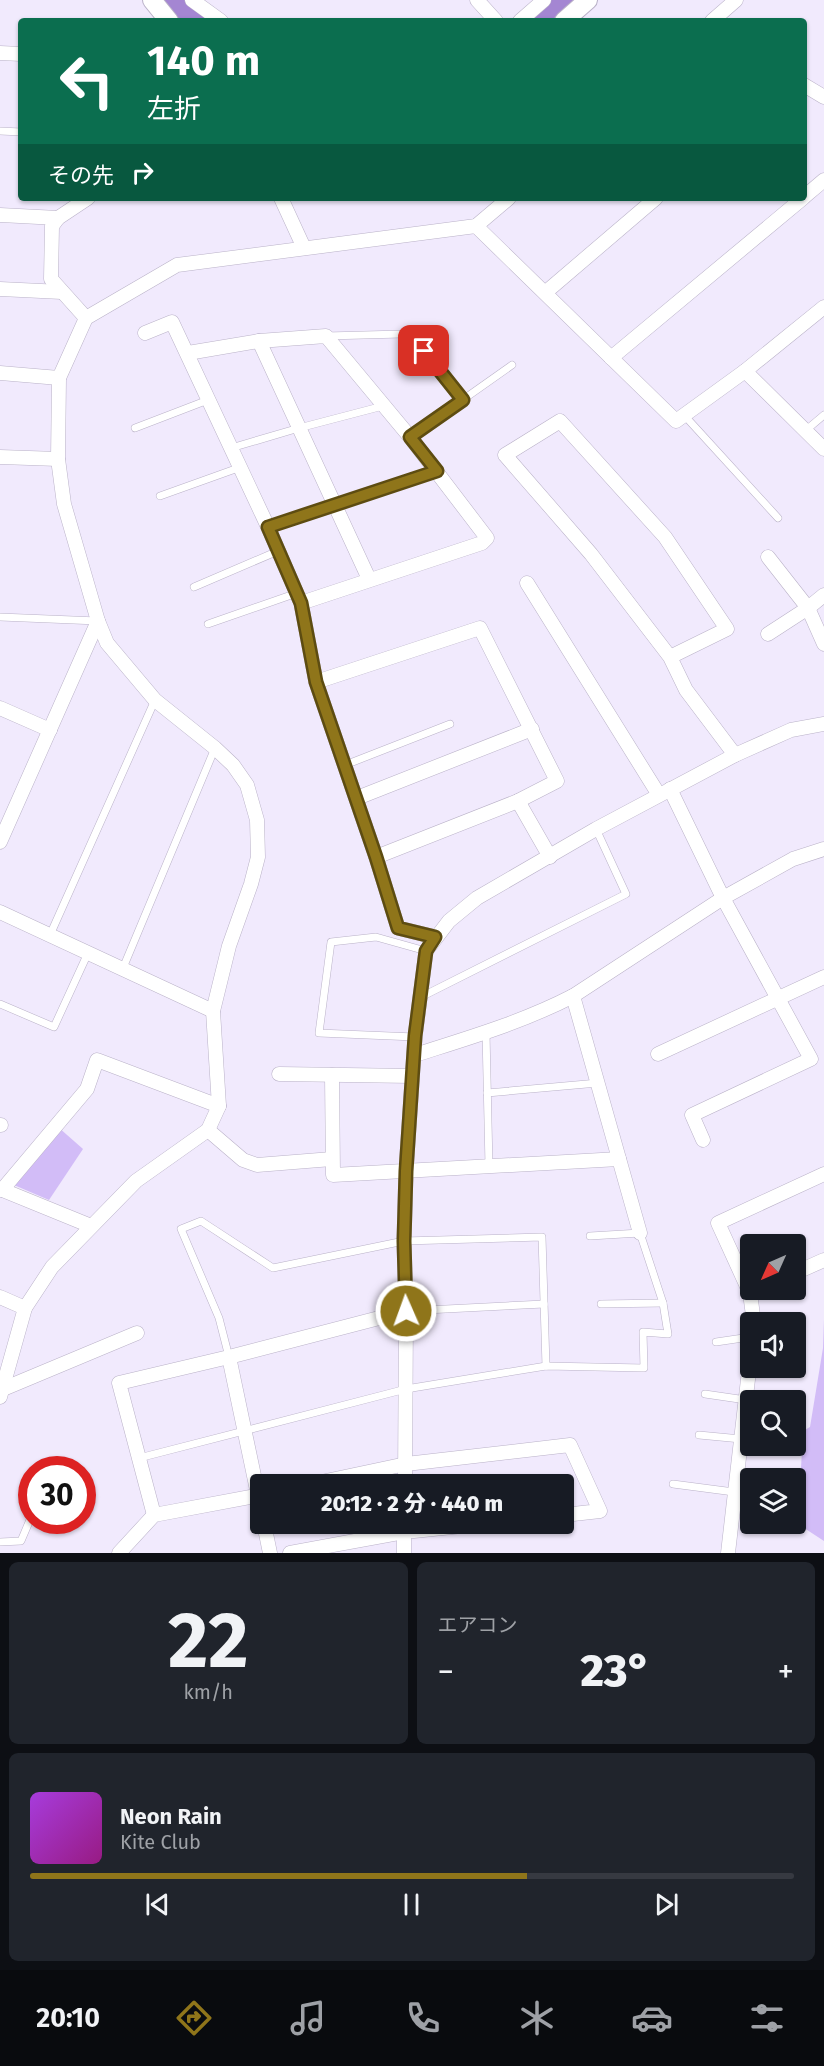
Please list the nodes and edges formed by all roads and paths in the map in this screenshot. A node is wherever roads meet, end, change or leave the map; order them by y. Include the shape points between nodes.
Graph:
1 (152, 0) edge
2 (192, 0) edge
3 (477, 0) edge
4 (544, 0) edge
5 (588, 0) edge
6 (736, 0) edge
7 (167, 18) edge
8 (217, 18) edge
9 (493, 18) edge
10 (523, 18) edge
11 (567, 18) edge
12 (715, 18) edge
13 (0, 53) edge
14 (18, 54) edge
15 (807, 87) edge
16 (824, 97) edge
17 (0, 131) edge
18 (18, 132) edge
19 (824, 180) edge
20 (807, 194) edge
21 (84, 201) edge
22 (282, 201) edge
23 (505, 201) edge
24 (652, 201) edge
25 (798, 201) edge
26 (0, 215) edge
27 (58, 218) junction
28 (476, 226) junction
29 (304, 248) junction
30 (0, 289) edge
31 (62, 292) junction
32 (546, 292) junction
33 (824, 307) edge
34 (86, 318) junction
35 (145, 333) dead end
36 (440, 333) dead end
37 (411, 334) junction
38 (326, 336) junction
39 (259, 341) junction
40 (188, 353) junction
41 (611, 358) junction
42 (512, 365) dead end
43 (745, 371) junction
44 (0, 374) edge
45 (59, 378) junction
46 (209, 400) junction
47 (463, 400) junction
48 (383, 406) junction
49 (824, 414) edge
50 (684, 415) junction
51 (135, 428) dead end
52 (299, 428) junction
53 (806, 431) junction
54 (410, 437) junction
55 (231, 448) junction
56 (824, 449) edge
57 (0, 457) edge
58 (58, 459) junction
59 (241, 467) junction
60 (437, 471) junction
61 (160, 496) dead end
62 (334, 505) junction
63 (778, 518) dead end
64 (268, 527) junction
65 (278, 551) junction
66 (768, 557) dead end
67 (369, 579) junction
68 (527, 583) dead end
69 (194, 587) dead end
70 (824, 594) edge
71 (299, 598) junction
72 (808, 608) junction
73 (0, 617) edge
74 (98, 621) junction
75 (208, 624) dead end
76 (768, 634) dead end
77 (824, 644) edge
78 (670, 657) junction
79 (316, 682) junction
80 (155, 700) junction
81 (0, 708) edge
82 (450, 724) dead end
83 (824, 724) edge
84 (532, 729) junction
85 (50, 730) junction
86 (215, 748) junction
87 (735, 755) junction
88 (345, 765) junction
89 (665, 792) junction
90 (357, 798) junction
91 (518, 801) junction
92 (596, 829) junction
93 (0, 842) edge
94 (824, 849) edge
95 (376, 857) junction
96 (550, 857) junction
97 (723, 898) junction
98 (0, 912) edge
99 (50, 935) junction
100 (435, 937) junction
101 (426, 951) junction
102 (88, 953) junction
103 (123, 968) junction
104 (824, 977) edge
105 (573, 996) junction
106 (419, 998) junction
107 (778, 998) junction
108 (0, 1004) edge
109 (213, 1011) junction
110 (486, 1033) junction
111 (415, 1036) junction
112 (658, 1054) dead end
113 (414, 1056) junction
114 (279, 1074) dead end
115 (332, 1075) junction
116 (412, 1076) junction
117 (598, 1083) junction
118 (488, 1093) junction
119 (219, 1106) junction
120 (208, 1130) junction
121 (703, 1140) dead end
122 (332, 1159) junction
123 (619, 1159) junction
124 (489, 1166) junction
125 (406, 1171) junction
126 (824, 1174) edge
127 (1, 1189) edge
128 (91, 1226) junction
129 (639, 1233) junction
130 (590, 1236) dead end
131 (404, 1241) junction
132 (824, 1260) edge
133 (740, 1265) edge
134 (806, 1268) edge
135 (0, 1297) edge
136 (663, 1303) junction
137 (544, 1304) junction
138 (601, 1304) dead end
139 (25, 1308) junction
140 (406, 1311) junction
141 (137, 1333) dead end
142 (740, 1338) edge
143 (716, 1342) dead end
144 (229, 1357) junction
145 (546, 1366) junction
146 (406, 1389) junction
147 (1, 1393) edge
148 (705, 1394) dead end
149 (740, 1400) edge
150 (245, 1430) junction
151 (699, 1435) dead end
152 (740, 1439) edge
153 (740, 1447) edge
154 (139, 1458) junction
155 (406, 1464) junction
156 (254, 1474) edge
157 (359, 1474) edge
158 (406, 1474) edge
159 (673, 1484) dead end
160 (734, 1492) junction
161 (250, 1501) edge
162 (574, 1514) edge
163 (154, 1515) junction
164 (24, 1534) edge
165 (266, 1534) edge
166 (377, 1534) edge
167 (404, 1534) edge
168 (0, 1542) edge
169 (119, 1553) edge
170 (270, 1553) edge
171 (290, 1553) edge
172 (404, 1553) edge
173 (728, 1553) edge

1 - 7 street
2 - 8 street
3 - 9 street
4 - 10 street
5 - 11 street
6 - 12 street
13 - 14 street
15 - 16 street
17 - 18 lane
19 - 20 street
21 - 27 street
22 - 29 street
23 - 28 street
24 - 32 street
25 - 41 street
26 - 27 street
27 - 31 street via 52,226 51,279
28 - 29 street
28 - 32 street
29 - 34 street via 177,265
30 - 31 street
31 - 34 street
32 - 41 street
33 - 43 street
34 - 45 street
35 - 40 street via 172,322
36 - 37 lane
37 - 38 lane
37 - 47 lane
38 - 39 street
38 - 48 street
39 - 40 street
39 - 52 street
40 - 46 street
41 - 50 street via 676,421
42 - 47 lane
43 - 50 street
43 - 53 street
44 - 45 street
45 - 58 street
46 - 51 lane
46 - 55 street
47 - 54 lane
48 - 52 lane
48 - 54 street
49 - 53 lane
50 - 63 lane
52 - 55 lane
52 - 62 street
53 - 56 street
54 - 60 street
55 - 59 street
57 - 58 street
58 - 74 street via 64,504
59 - 61 lane
59 - 64 street
60 - 62 lane
60 - 67 street via 487,538 482,543
62 - 64 lane
62 - 67 street
64 - 65 street
65 - 69 lane
65 - 71 street
66 - 72 street
67 - 71 street
68 - 89 street
70 - 72 street
71 - 75 lane
71 - 79 street
72 - 76 street
72 - 77 street
73 - 74 lane
74 - 80 street via 107,643
74 - 85 street
78 - 78 street via 591,554 505,455 560,421 665,537 727,629
78 - 87 street via 686,690
79 - 84 street via 480,628
79 - 88 street
80 - 86 street
80 - 99 lane
81 - 85 street
82 - 88 lane
83 - 87 street via 791,730
84 - 90 street
84 - 91 street via 557,781
85 - 93 street
86 - 103 lane
86 - 109 street via 247,785 257,820 258,856
87 - 89 street
88 - 90 street
89 - 92 street
89 - 97 street
90 - 95 street
91 - 95 street
91 - 96 street
92 - 96 street
92 - 106 lane via 626,894
94 - 97 street via 793,859
95 - 100 street via 398,928
96 - 100 street via 477,898
97 - 105 street
97 - 107 street
98 - 99 street
99 - 102 street
100 - 101 street
101 - 106 street
101 - 111 lane via 376,937 331,942 320,1033
102 - 103 street
102 - 108 lane via 54,1027
103 - 109 street
104 - 107 street
105 - 110 street
105 - 117 street
106 - 111 street
107 - 112 street
107 - 121 street via 810,1059 692,1115
109 - 119 street
110 - 113 street
110 - 118 lane
111 - 113 street
113 - 116 street
114 - 115 street
115 - 116 street
115 - 122 street
116 - 125 street
117 - 118 lane
117 - 123 street
118 - 124 lane
119 - 120 street
119 - 127 street via 97,1060 87,1089
120 - 122 street via 243,1160 257,1165
120 - 128 street via 136,1180
122 - 125 street via 333,1175
123 - 124 street
123 - 129 street
124 - 125 street
125 - 131 street
126 - 133 street via 718,1223
127 - 128 street
128 - 139 street via 52,1267
129 - 130 lane
129 - 136 lane
131 - 137 lane via 542,1237
131 - 140 street
131 - 144 lane via 273,1268 201,1221 181,1229 219,1318
132 - 134 street
135 - 139 street
136 - 138 lane
136 - 145 lane via 668,1334 643,1332 644,1368
137 - 140 lane
137 - 145 lane
139 - 147 street
140 - 144 street
140 - 146 street
141 - 147 street
142 - 143 lane
144 - 150 street
144 - 154 street via 119,1383
145 - 146 lane
146 - 150 lane
146 - 155 street
148 - 149 lane
150 - 154 lane
150 - 156 street
151 - 152 lane
153 - 160 street
154 - 163 street
155 - 157 street
155 - 158 street
155 - 162 street via 570,1445 600,1511
159 - 160 lane
160 - 173 street
161 - 163 street
163 - 169 street
164 - 168 lane via 21,1542
165 - 170 street
166 - 171 street
167 - 172 street

